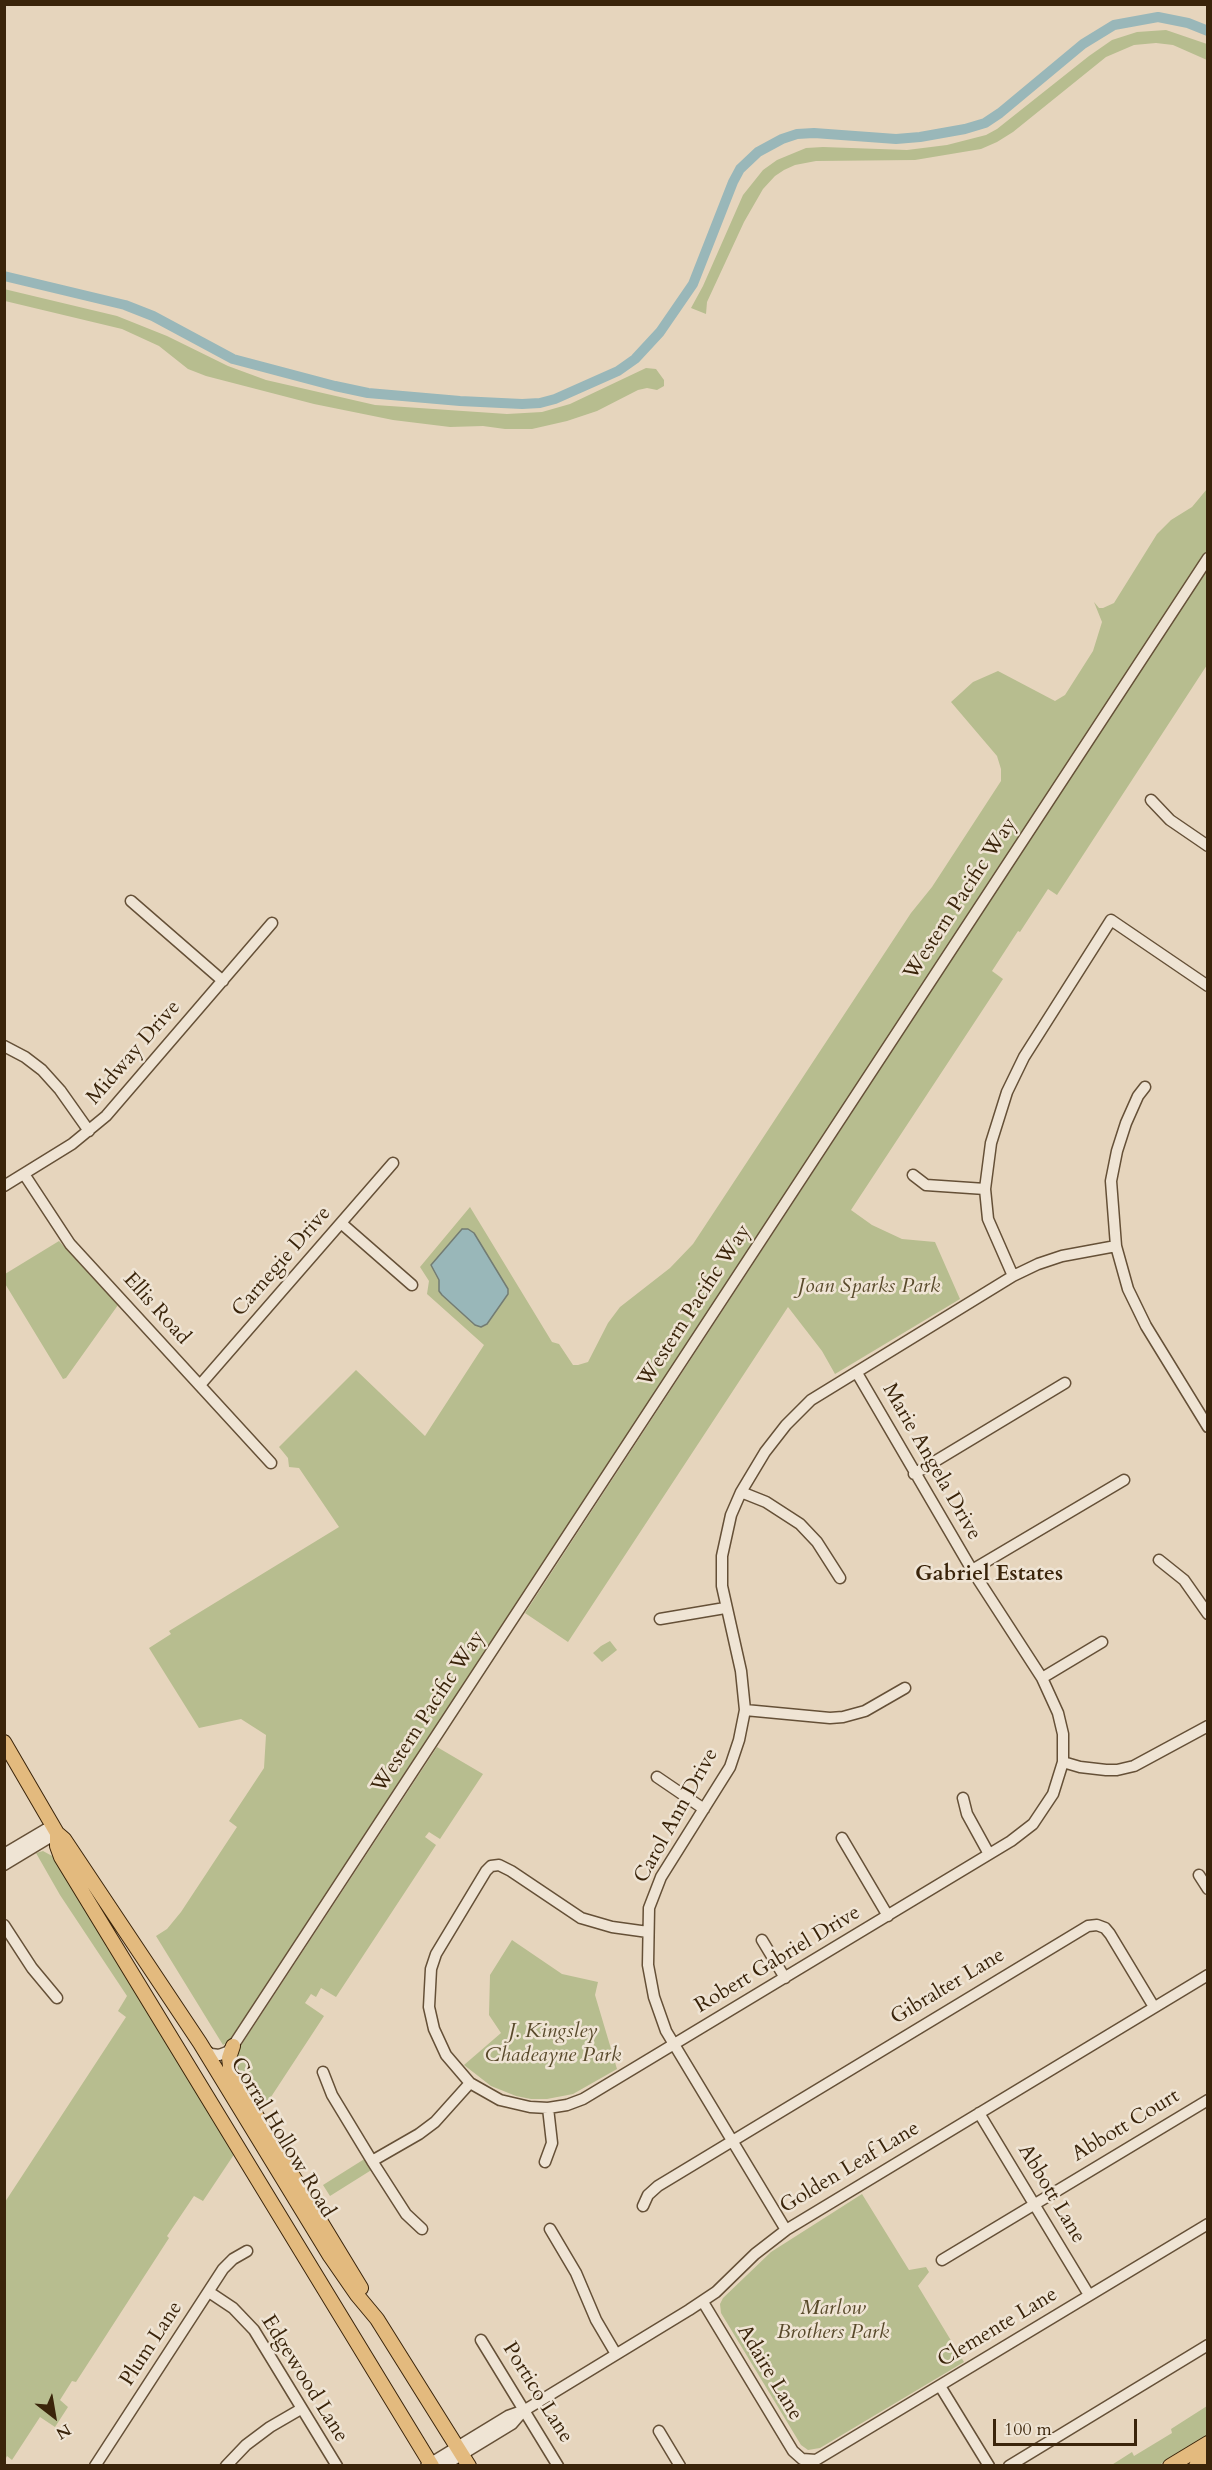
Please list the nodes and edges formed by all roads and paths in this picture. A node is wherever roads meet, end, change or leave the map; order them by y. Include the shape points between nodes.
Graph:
1 (1208, 558) edge
2 (1151, 800) dead end
3 (1208, 846) edge
4 (131, 901) dead end
5 (272, 923) dead end
6 (223, 981) junction
7 (1208, 986) edge
8 (4, 1046) edge
9 (1145, 1087) dead end
10 (89, 1131) junction
11 (393, 1163) dead end
12 (24, 1173) junction
13 (913, 1175) dead end
14 (4, 1185) edge
15 (986, 1189) junction
16 (341, 1223) junction
17 (1116, 1246) junction
18 (1013, 1276) junction
19 (412, 1285) dead end
20 (857, 1373) junction
21 (1065, 1383) dead end
22 (200, 1385) junction
23 (1205, 1419) edge
24 (271, 1462) dead end
25 (914, 1474) junction
26 (1124, 1480) dead end
27 (741, 1492) junction
28 (1159, 1560) dead end
29 (972, 1570) junction
30 (840, 1578) dead end
31 (726, 1608) junction
32 (1208, 1614) edge
33 (660, 1619) dead end
34 (1102, 1642) dead end
35 (1042, 1678) junction
36 (905, 1688) dead end
37 (745, 1710) junction
38 (1208, 1726) edge
39 (4, 1742) edge
40 (1063, 1762) junction
41 (657, 1777) dead end
42 (963, 1798) dead end
43 (704, 1809) junction
44 (55, 1829) junction
45 (842, 1838) dead end
46 (4, 1854) edge
47 (989, 1854) junction
48 (4, 1865) edge
49 (1199, 1875) dead end
50 (1208, 1888) edge
51 (888, 1916) junction
52 (4, 1925) edge
53 (648, 1932) junction
54 (762, 1940) dead end
55 (1208, 1975) edge
56 (785, 1978) junction
57 (57, 1998) dead end
58 (1154, 2007) junction
59 (184, 2019) junction
60 (167, 2030) junction
61 (675, 2045) junction
62 (233, 2046) junction
63 (203, 2049) junction
64 (323, 2072) dead end
65 (470, 2083) junction
66 (1208, 2100) edge
67 (548, 2108) junction
68 (979, 2113) junction
69 (733, 2140) junction
70 (372, 2161) junction
71 (545, 2162) dead end
72 (1035, 2205) junction
73 (643, 2206) dead end
74 (1208, 2223) edge
75 (422, 2229) dead end
76 (550, 2229) dead end
77 (786, 2230) junction
78 (248, 2251) dead end
79 (942, 2260) dead end
80 (209, 2292) junction
81 (1089, 2295) junction
82 (703, 2302) junction
83 (377, 2319) junction
84 (482, 2340) dead end
85 (1208, 2345) edge
86 (616, 2354) junction
87 (940, 2386) junction
88 (301, 2409) junction
89 (525, 2410) junction
90 (659, 2431) dead end
91 (1208, 2443) edge
92 (462, 2455) edge
93 (1208, 2458) edge
94 (806, 2460) joint
95 (433, 2465) edge
96 (95, 2466) edge
97 (226, 2466) edge
98 (337, 2466) edge
99 (558, 2466) edge
100 (680, 2466) edge
101 (989, 2466) edge
102 (1009, 2466) edge
103 (1170, 2466) edge
104 (1196, 2466) edge

1 - 62 street, Western Pacific Way
2 - 3 street via 1170,820
4 - 6 street
5 - 6 street, Midway Drive
6 - 10 street, Midway Drive
7 - 15 street via 1112,920 1024,1057 1007,1092 991,1143
8 - 10 street via 42,1070
9 - 17 street via 1126,1123 1111,1181
10 - 12 street, Midway Drive
11 - 16 street, Carnegie Drive
12 - 14 street, Midway Drive
12 - 22 street, Ellis Road via 70,1244
13 - 15 street via 926,1185
15 - 18 street via 988,1219
16 - 19 street
16 - 22 street, Carnegie Drive
17 - 18 street, Carol Ann Drive via 1062,1256
17 - 23 street via 1128,1289 1146,1326
18 - 20 street, Carol Ann Drive
20 - 25 street, Marie Angela Drive
20 - 27 street, Carol Ann Drive via 811,1400 786,1425
21 - 25 street
22 - 24 street, Ellis Road
25 - 29 street, Marie Angela Drive
26 - 29 street
27 - 30 street via 766,1502 800,1524
27 - 31 street, Carol Ann Drive via 731,1515 722,1556
28 - 32 street via 1184,1580
29 - 35 street, Marie Angela Drive
31 - 33 street
31 - 37 street, Carol Ann Drive via 741,1671
34 - 35 street
35 - 40 street, Marie Angela Drive via 1058,1713
36 - 37 street via 865,1711 843,1717
37 - 43 street, Carol Ann Drive via 730,1767
38 - 40 street via 1134,1766 1106,1770
39 - 44 main road, Corral Hollow Road
40 - 47 street, Robert Gabriel Drive via 1053,1794 1033,1824
41 - 43 street
42 - 47 street via 967,1814
43 - 53 street, Carol Ann Drive via 661,1877 649,1908
44 - 46 street
44 - 48 street
44 - 59 main road, Corral Hollow Road
44 - 60 main road, Corral Hollow Road via 61,1857
45 - 51 street
47 - 51 street, Robert Gabriel Drive
49 - 50 street
51 - 56 street, Robert Gabriel Drive
52 - 57 street
53 - 61 street, Carol Ann Drive via 648,1965 654,1997
53 - 65 street, Robert Gabriel Drive via 580,1918 511,1871 491,1866 431,1968 429,2007 434,2029 446,2055
54 - 56 street
55 - 58 street, Golden Leaf Lane
56 - 61 street, Robert Gabriel Drive
58 - 68 street, Golden Leaf Lane
58 - 69 street, Gibralter Lane via 1110,1934 1097,1925 1088,1926
59 - 60 main road via 173,2021
59 - 63 main road, Corral Hollow Road
60 - 95 main road, Corral Hollow Road
61 - 67 street, Robert Gabriel Drive via 583,2099
61 - 69 street, Carol Ann Drive
62 - 63 street via 219,2055
62 - 83 main road via 229,2058 231,2074
63 - 83 main road, Corral Hollow Road via 330,2256
64 - 70 street via 332,2095
65 - 67 street, Robert Gabriel Drive via 500,2100
65 - 70 street via 435,2122
66 - 72 street, Abbott Court
67 - 71 street via 552,2143
68 - 72 street, Abbott Lane
68 - 77 street, Golden Leaf Lane
69 - 73 street via 658,2186 648,2194
69 - 77 street, Carol Ann Drive
70 - 75 street via 406,2214
72 - 79 street, Abbott Court
72 - 81 street, Abbott Lane
74 - 81 street, Clemente Lane
76 - 86 street
77 - 82 street, Golden Leaf Lane
78 - 80 street, Plum Lane via 223,2269
80 - 88 street, Edgewood Lane via 233,2308 254,2330
80 - 96 street, Plum Lane
81 - 87 street, Clemente Lane
82 - 86 street, Golden Leaf Lane
82 - 94 street, Adaire Lane via 793,2451
83 - 92 main road, Corral Hollow Road
84 - 89 street, Portico Lane
85 - 102 street
86 - 89 street, Golden Leaf Lane
87 - 94 street, Clemente Lane via 822,2457
87 - 101 street
88 - 97 street via 246,2445
88 - 98 street, Edgewood Lane
89 - 92 street, Golden Leaf Lane via 512,2424
89 - 99 street, Portico Lane
90 - 100 street
91 - 103 main road
92 - 95 street, Golden Leaf Lane
93 - 104 main road

